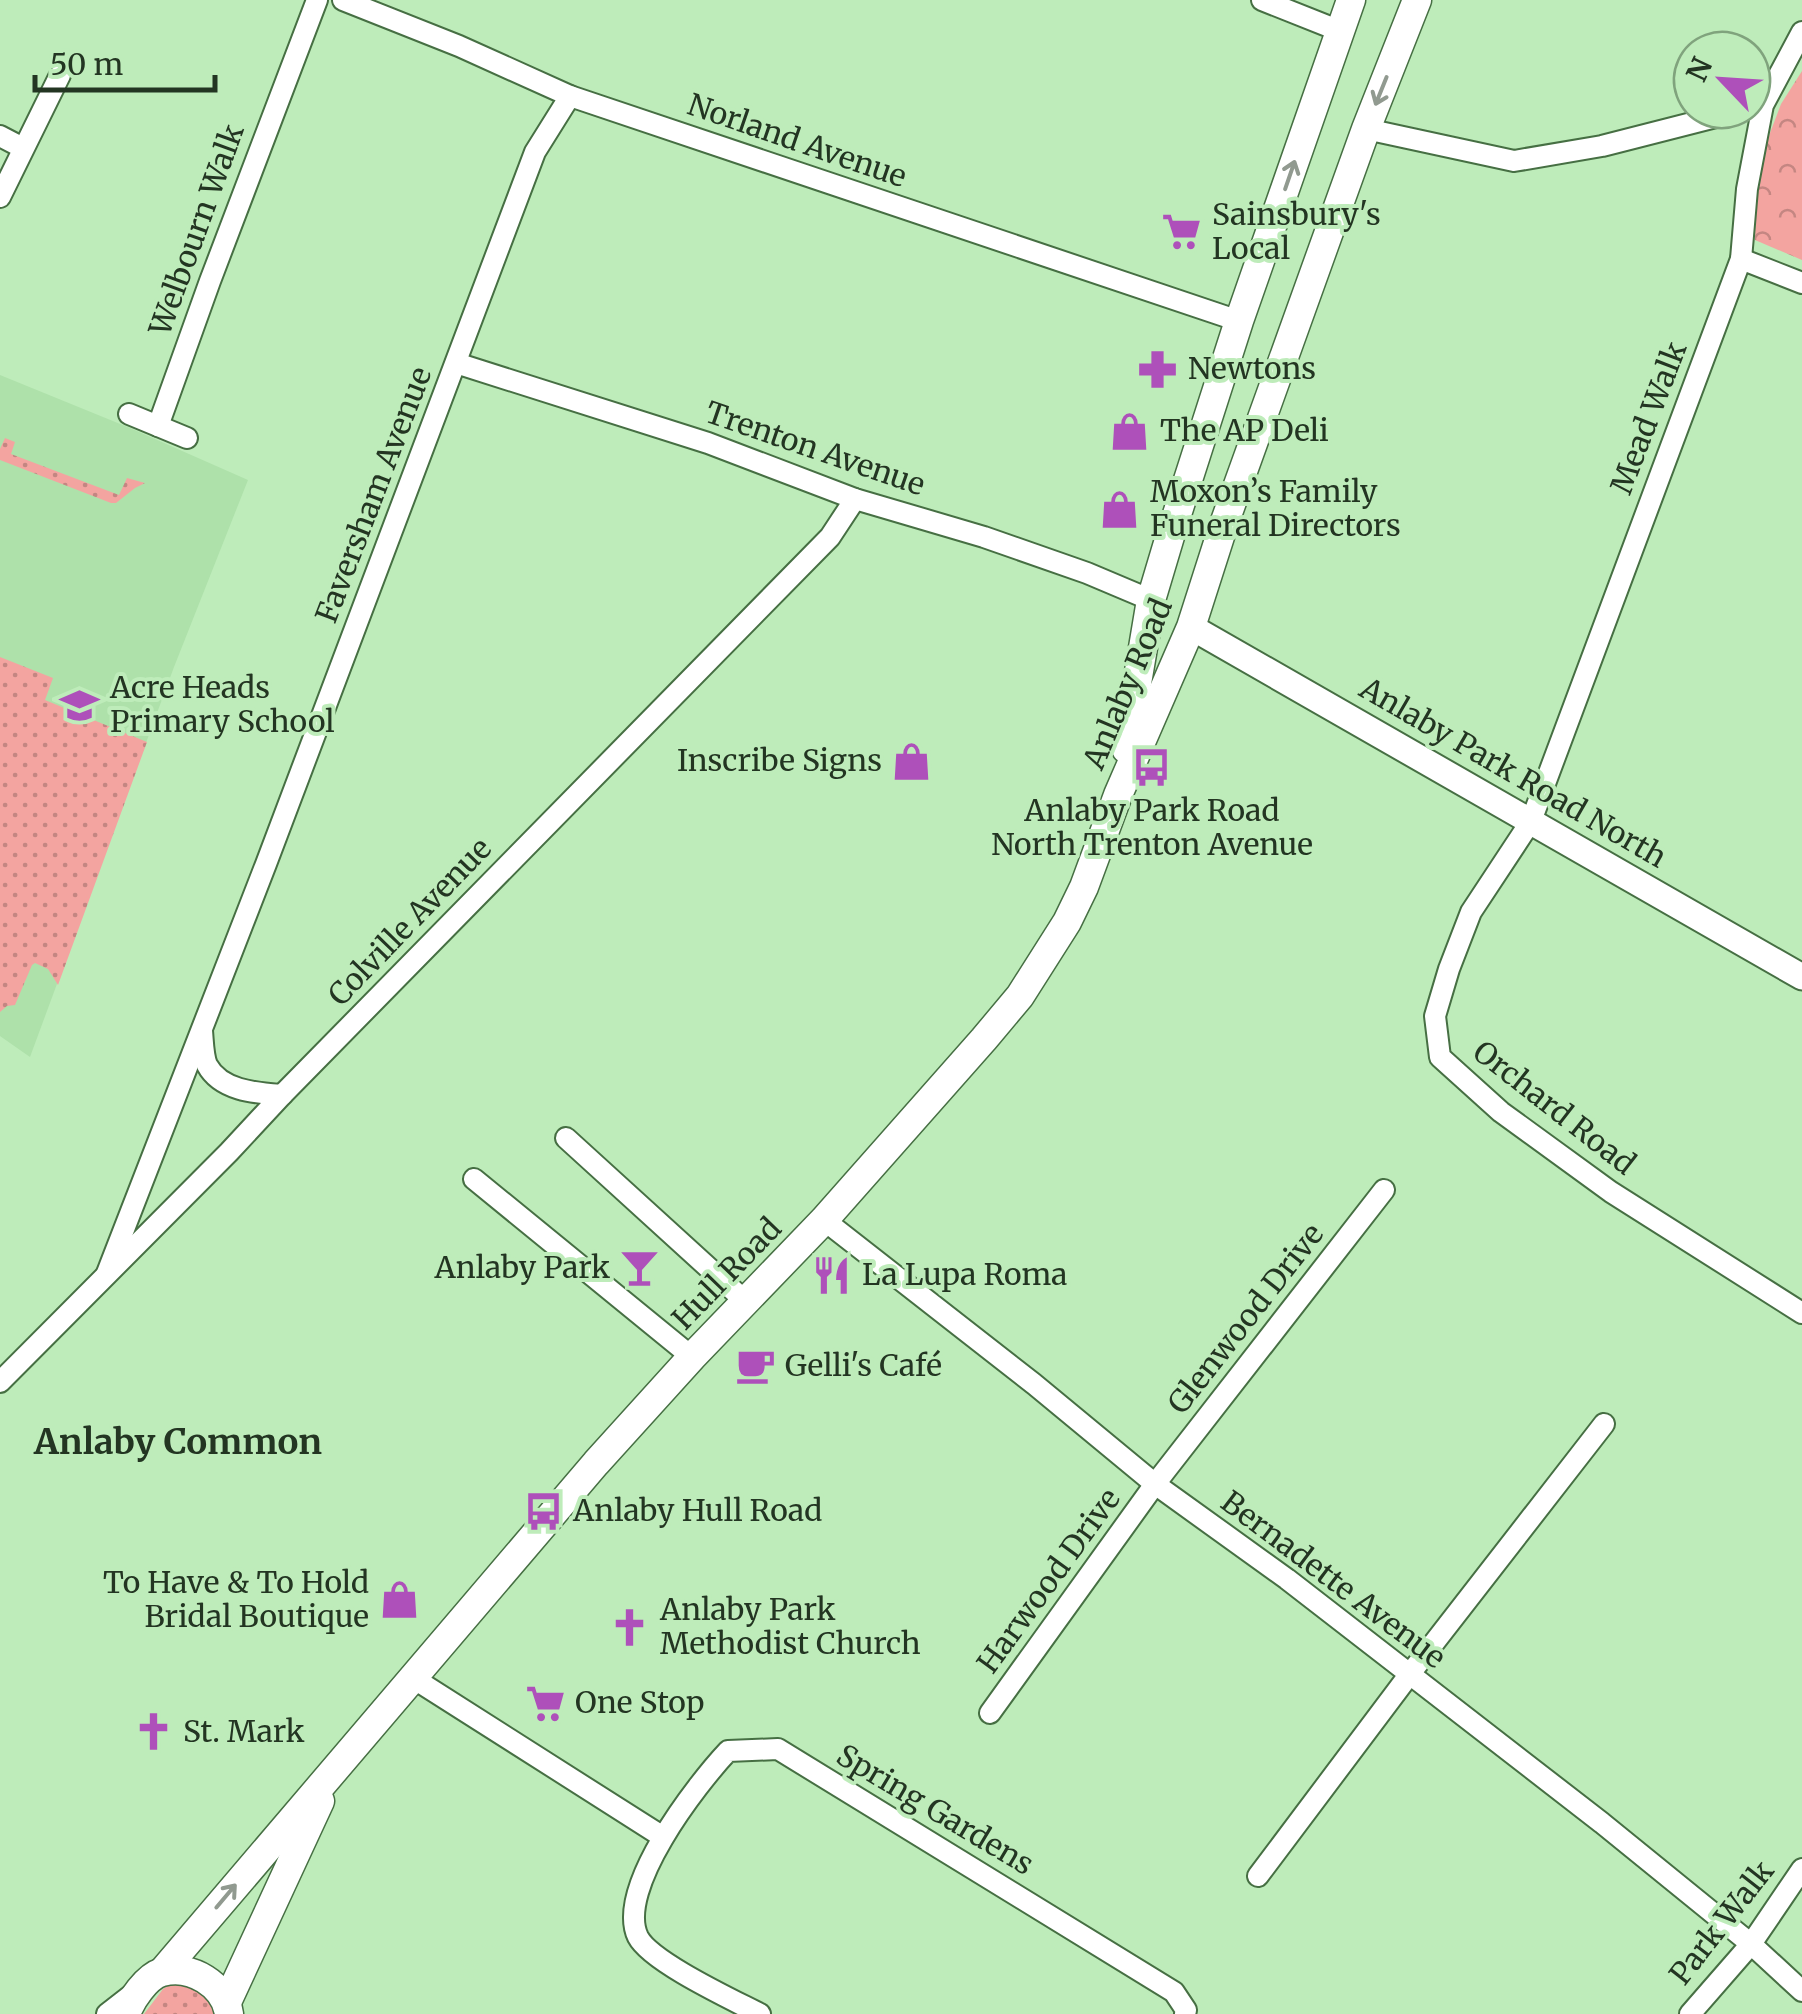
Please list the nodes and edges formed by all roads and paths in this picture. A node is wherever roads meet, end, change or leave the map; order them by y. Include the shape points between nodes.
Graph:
1 (316, 0) edge
2 (343, 0) edge
3 (1262, 0) edge
4 (1351, 0) edge
5 (1417, 0) edge
6 (1340, 30) junction
7 (1802, 32) edge
8 (60, 75) dead end
9 (1772, 79) edge
10 (570, 96) junction
11 (1672, 128) edge
12 (1366, 129) junction
13 (1751, 130) edge
14 (0, 136) edge
15 (23, 148) junction
16 (0, 198) edge
17 (1741, 259) junction
18 (1802, 283) edge
19 (1239, 321) junction
20 (456, 363) junction
21 (129, 414) dead end
22 (158, 426) junction
23 (187, 438) dead end
24 (855, 499) junction
25 (1152, 600) junction
26 (1190, 626) junction
27 (1118, 794) junction
28 (1530, 822) junction
29 (1802, 977) edge
30 (202, 1032) junction
31 (282, 1095) junction
32 (566, 1138) dead end
33 (474, 1179) dead end
34 (1384, 1190) dead end
35 (824, 1220) junction
36 (107, 1273) junction
37 (745, 1301) junction
38 (1802, 1313) edge
39 (692, 1357) junction
40 (0, 1382) edge
41 (1604, 1424) dead end
42 (1155, 1484) junction
43 (1409, 1675) junction
44 (413, 1678) junction
45 (990, 1713) dead end
46 (335, 1768) junction
47 (663, 1837) junction
48 (1802, 1869) edge
49 (1258, 1876) dead end
50 (1750, 1944) junction
51 (154, 1979) junction
52 (1802, 1992) edge
53 (228, 2008) edge
54 (107, 2014) edge
55 (126, 2014) edge
56 (760, 2014) edge
57 (1186, 2014) edge
58 (1690, 2014) edge

1 - 22 street, Welbourn Walk
2 - 10 street, Norland Avenue
3 - 6 street
4 - 6 main road, Anlaby Road
5 -> 12 main road, Anlaby Road
19 -> 6 main road, Anlaby Road
7 - 9 street, Mead Walk
8 - 15 street
10 - 19 street, Norland Avenue
10 - 20 street, Faversham Avenue via 535,152
11 - 12 street via 1514,161
12 - 26 main road, Anlaby Road
13 - 17 street, Mead Walk
14 - 15 street
15 - 16 street
17 - 18 street
17 - 28 street, Mead Walk
19 - 25 main road, Anlaby Road
20 - 24 street, Trenton Avenue via 708,443
20 - 30 street, Faversham Avenue
21 - 22 street
22 - 23 street
24 - 25 street, Trenton Avenue via 984,537
24 - 31 street, Colville Avenue via 830,537
25 - 27 main road, Anlaby Road
26 - 27 main road, Anlaby Road
26 - 28 street, Anlaby Park Road North
27 - 35 main road, Hull Road via 1084,887 1020,996
28 - 29 street, Anlaby Park Road North
28 - 38 street, Orchard Road via 1471,912 1448,969 1435,1016 1440,1057 1500,1112 1611,1192
30 - 31 street via 207,1064 225,1083
30 - 36 street, Faversham Avenue
31 - 36 street, Colville Avenue
32 - 37 street
33 - 39 street
34 - 42 street, Glenwood Drive
35 - 37 main road, Hull Road
35 - 42 street, Bernadette Avenue
36 - 40 street, Colville Avenue
37 - 39 main road, Hull Road
39 - 44 main road, Hull Road
41 - 43 street
42 - 43 street, Bernadette Avenue
42 - 45 street, Harwood Drive
43 - 49 street
43 - 50 street, Bernadette Avenue
44 - 46 main road, Hull Road
44 - 47 street
51 -> 46 main road, Hull Road
46 - 53 main road, Hull Road
47 - 56 street, Spring Gardens via 633,1907 638,1937 664,1962
47 - 57 street, Spring Gardens via 728,1750 778,1749 1174,1992
48 - 50 street, Park Walk
50 - 52 street, Bernadette Avenue
50 - 58 street, Park Walk
51 - 53 main road via 182,1972 200,1976
51 - 54 street
51 - 55 main road, Hull Road

